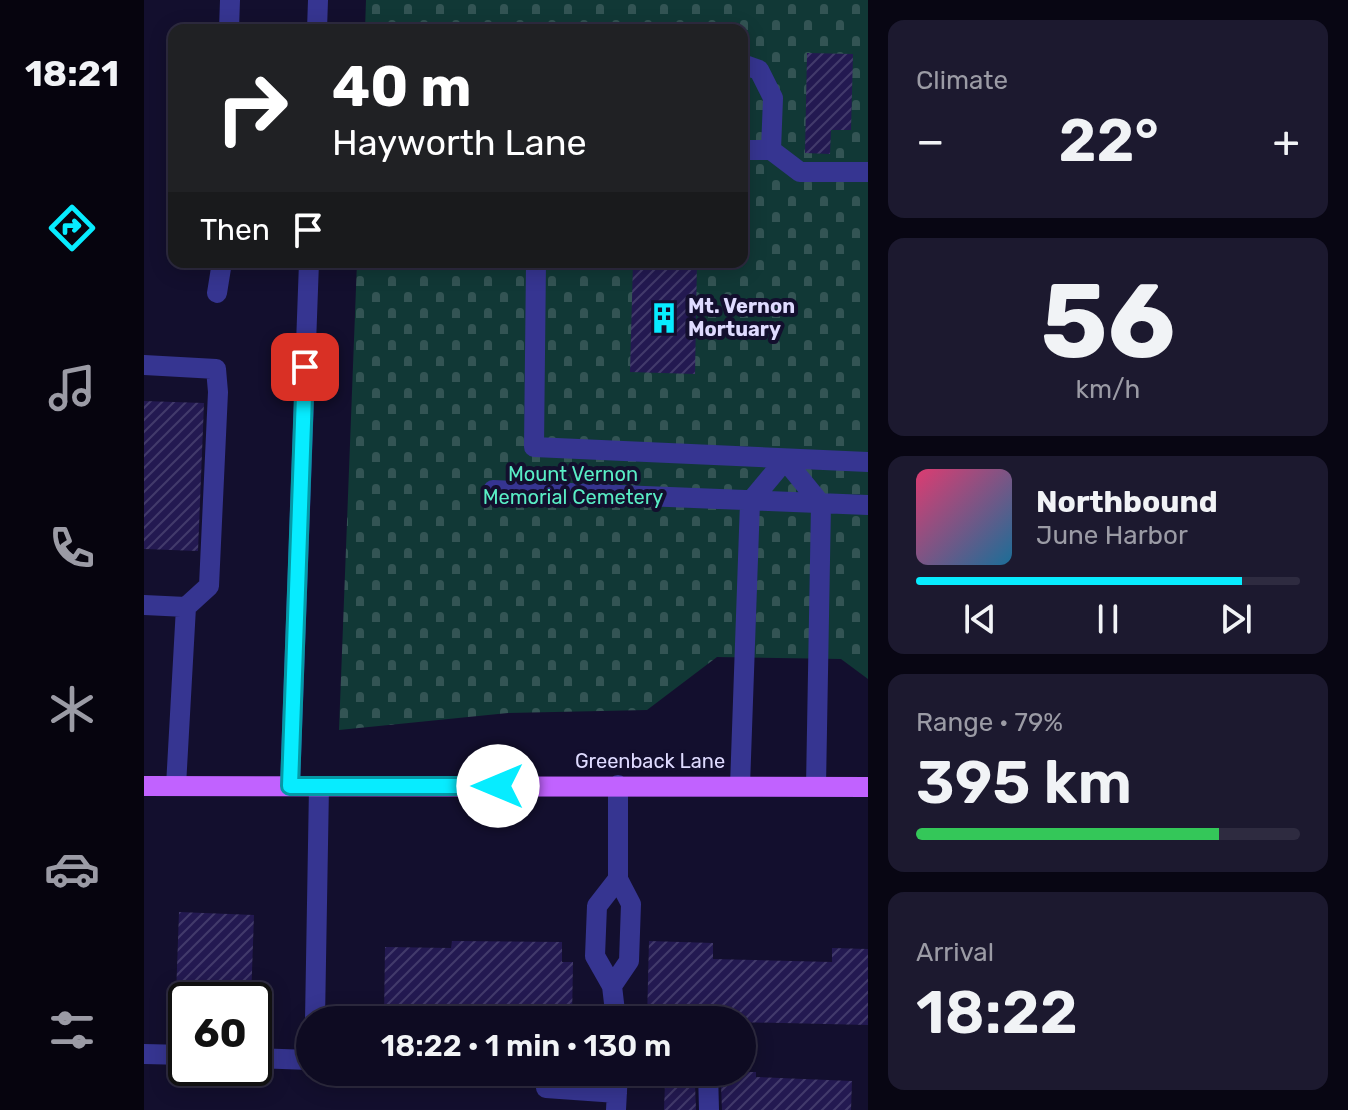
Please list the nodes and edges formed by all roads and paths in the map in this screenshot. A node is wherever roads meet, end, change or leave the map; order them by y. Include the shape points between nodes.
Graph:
1 (230, 0) edge
2 (318, 0) edge
3 (229, 24) edge
4 (317, 24) edge
5 (748, 66) edge
6 (748, 150) edge
7 (771, 150) junction
8 (868, 172) edge
9 (221, 268) edge
10 (309, 268) edge
11 (536, 268) edge
12 (217, 293) dead end
13 (144, 365) edge
14 (785, 460) junction
15 (868, 462) edge
16 (493, 490) dead end
17 (750, 502) junction
18 (821, 504) junction
19 (868, 505) edge
20 (144, 605) edge
21 (186, 607) junction
22 (618, 785) junction
23 (144, 786) edge
24 (176, 786) junction
25 (290, 786) junction
26 (319, 786) junction
27 (740, 786) junction
28 (816, 786) junction
29 (868, 787) edge
30 (618, 879) junction
31 (612, 986) junction
32 (315, 1006) edge
33 (614, 1006) edge
34 (144, 1054) edge
35 (168, 1055) edge
36 (272, 1059) edge
37 (296, 1060) edge
38 (708, 1086) edge
39 (546, 1088) dead end
40 (617, 1102) edge
41 (709, 1110) edge

1 - 3 street
2 - 4 street
5 - 7 street via 759,70 773,98
6 - 7 street
7 - 8 street via 800,172
9 - 12 street
10 - 25 street
11 - 14 street via 534,447
13 - 21 street via 216,369 209,586
14 - 15 street
14 - 17 street
14 - 18 street
16 - 17 street
17 - 18 street
17 - 27 street
18 - 19 street
18 - 28 street
20 - 21 street
21 - 24 street
22 - 26 main road, Greenback Lane
22 - 27 main road, Greenback Lane
22 - 30 street
23 - 24 main road, Greenback Lane
24 - 25 main road, Greenback Lane
25 - 26 main road, Greenback Lane
26 - 32 street
27 - 28 main road, Greenback Lane
28 - 29 main road, Greenback Lane
30 - 31 street via 631,904 629,961
30 - 31 street via 597,906 595,956
31 - 33 street
34 - 35 street
36 - 37 street
38 - 41 street
39 - 40 street

